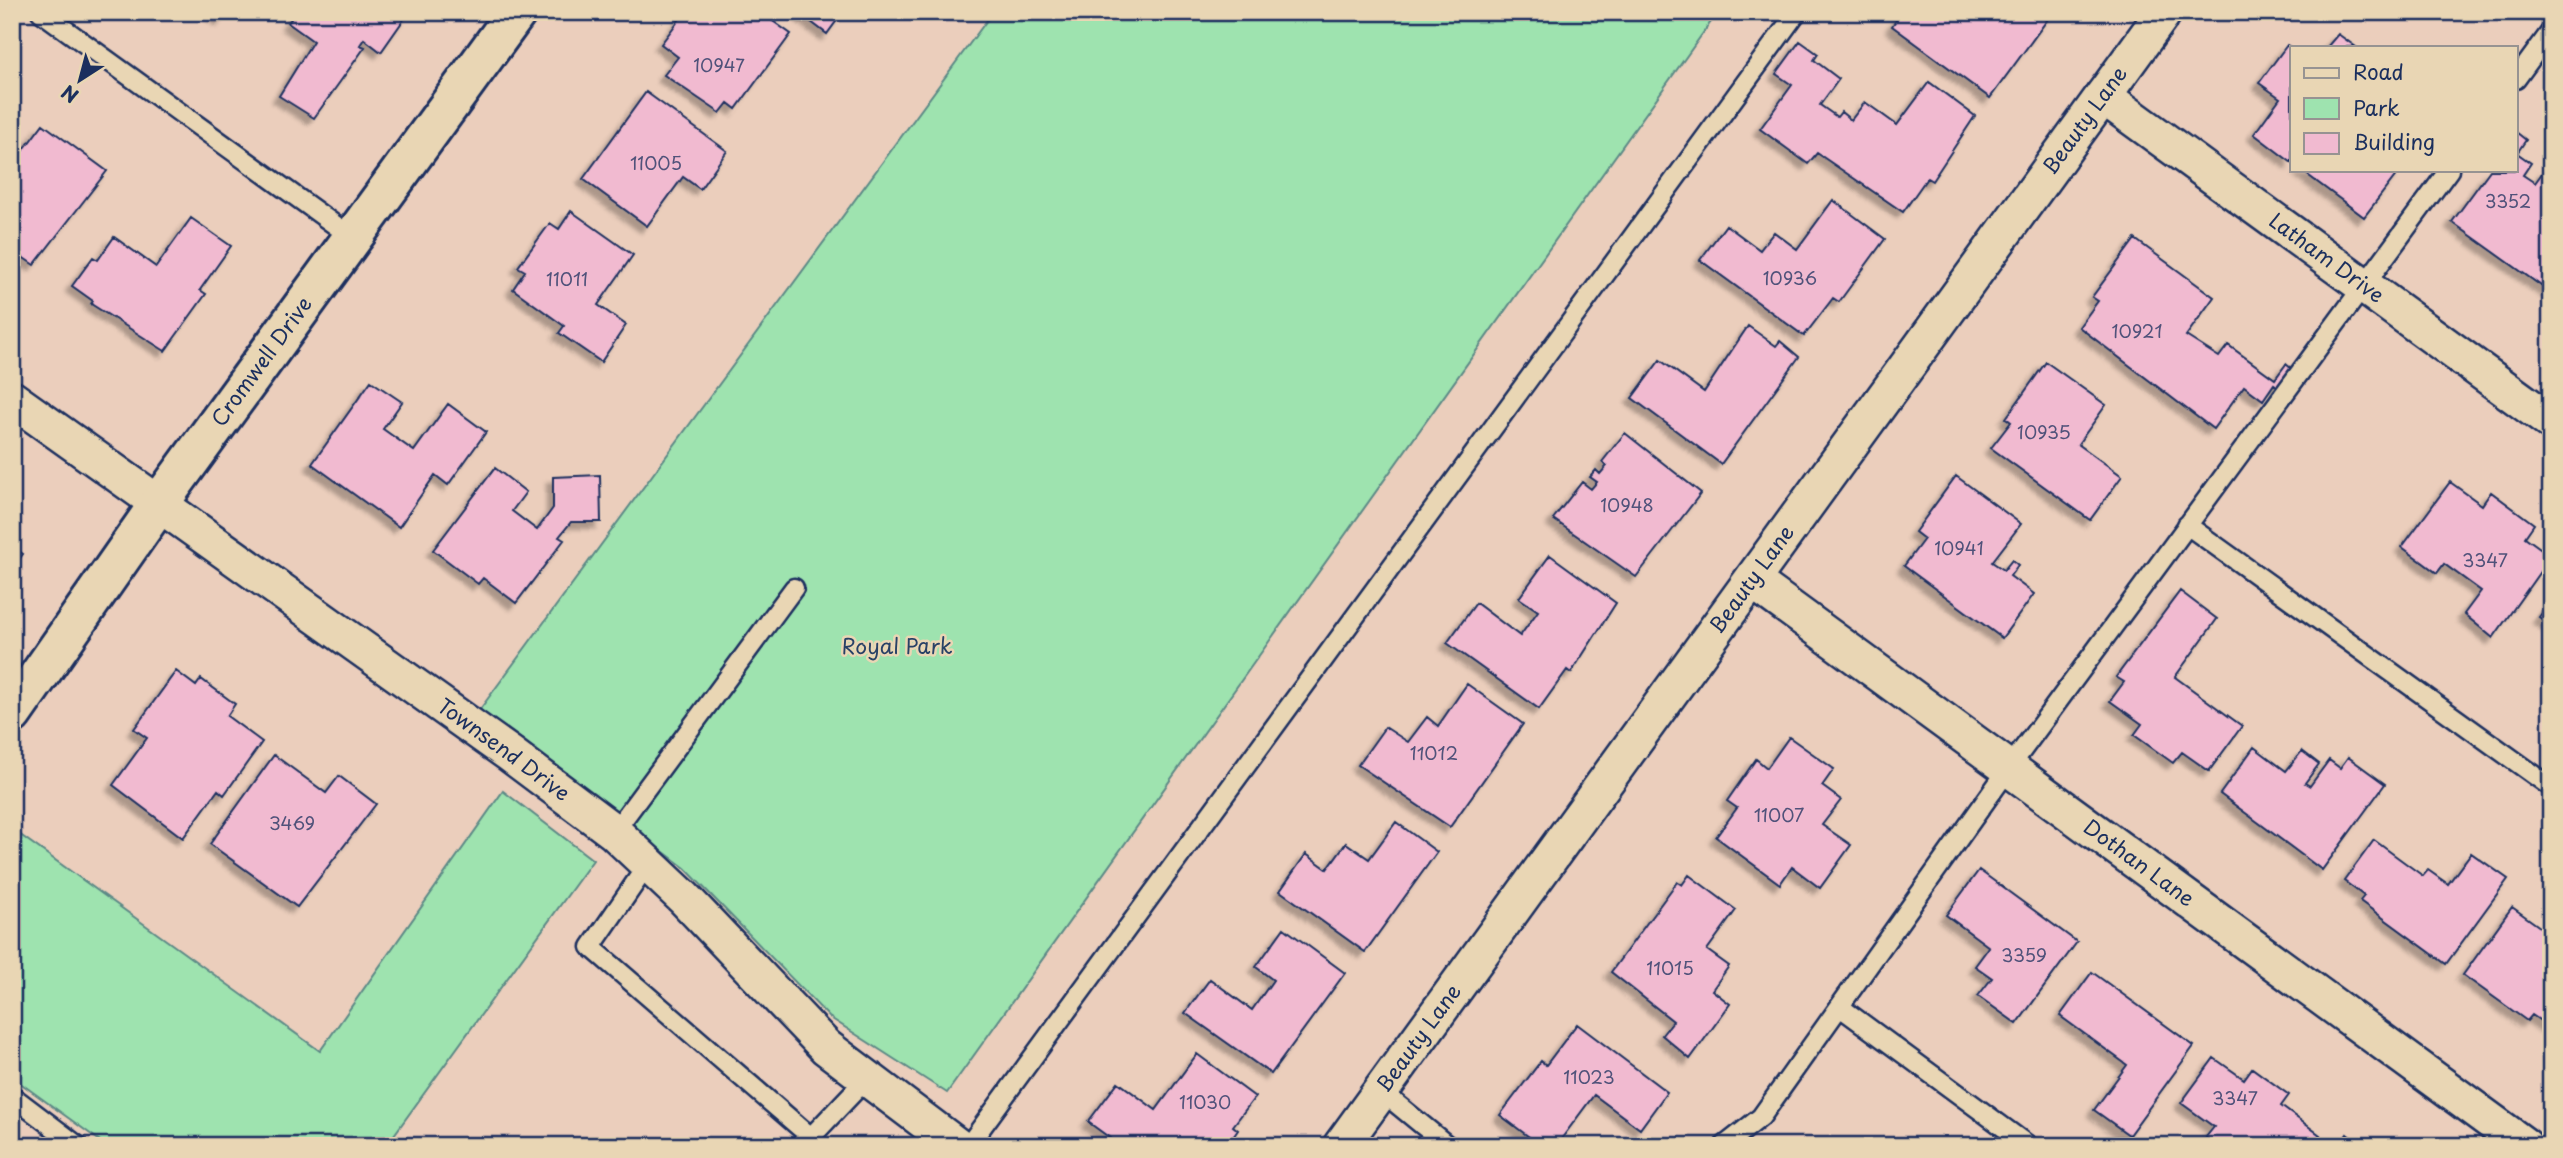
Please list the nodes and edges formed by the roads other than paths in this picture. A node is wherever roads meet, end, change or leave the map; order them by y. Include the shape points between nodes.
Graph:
1 (41, 12) edge
2 (517, 12) edge
3 (1797, 12) edge
4 (2164, 12) edge
5 (2551, 31) edge
6 (2518, 76) edge
7 (2103, 96) junction
8 (2448, 172) edge
9 (353, 238) junction
10 (2364, 285) junction
11 (12, 399) edge
12 (2551, 422) edge
13 (158, 505) junction
14 (2187, 525) junction
15 (1753, 581) junction
16 (794, 588) dead end
17 (12, 714) edge
18 (2009, 768) junction
19 (2551, 787) edge
20 (614, 832) junction
21 (648, 864) junction
22 (1840, 1007) junction
23 (867, 1078) junction
24 (1381, 1091) junction
25 (12, 1096) edge
26 (78, 1146) edge
27 (957, 1146) edge
28 (968, 1146) edge
29 (1341, 1146) edge
30 (1448, 1146) edge
31 (1724, 1146) edge
32 (2029, 1146) edge
33 (2525, 1146) edge

1 - 9 lane
2 - 9 street, Cromwell Drive
3 - 28 lane
4 - 7 street, Beauty Lane
5 - 6 lane
7 - 10 street, Latham Drive
7 - 15 street, Beauty Lane
8 - 10 lane
9 - 13 street, Cromwell Drive
10 - 12 street, Latham Drive
10 - 14 lane
11 - 13 street, Townsend Drive
13 - 17 street, Cromwell Drive
13 - 20 street, Townsend Drive
14 - 18 lane
14 - 19 lane
15 - 18 street, Dothan Lane
15 - 24 street, Beauty Lane
16 - 20 lane
18 - 22 lane
18 - 33 street, Dothan Lane
20 - 21 street, Townsend Drive
21 - 23 street, Townsend Drive via 826,1047
21 - 23 lane via 591,947 811,1137
22 - 31 lane via 1761,1117
22 - 32 lane
23 - 27 street, Townsend Drive
24 - 29 street, Beauty Lane
24 - 30 lane
25 - 26 lane

